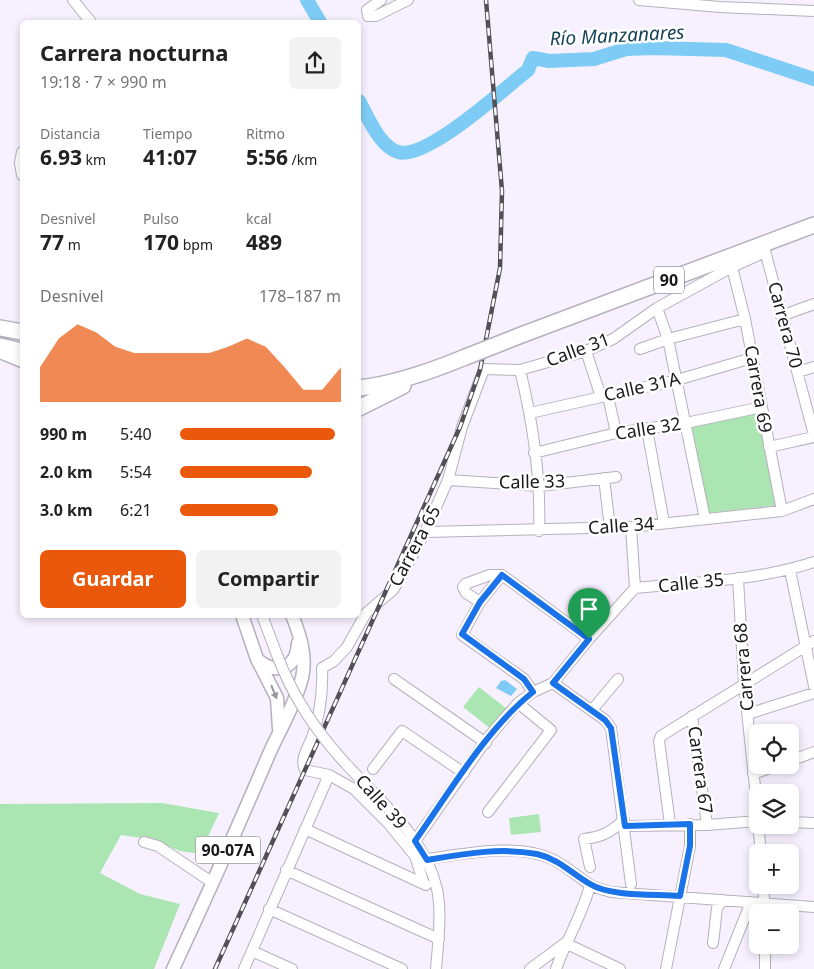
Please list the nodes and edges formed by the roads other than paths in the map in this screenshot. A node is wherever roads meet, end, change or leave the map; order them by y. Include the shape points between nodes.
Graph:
1 (73, 0) edge
2 (381, 0) edge
3 (408, 0) edge
4 (639, 0) edge
5 (672, 1) edge
6 (814, 11) edge
7 (89, 20) edge
8 (814, 225) edge
9 (764, 248) junction
10 (732, 267) junction
11 (814, 304) edge
12 (657, 308) junction
13 (781, 316) junction
14 (745, 318) junction
15 (0, 328) edge
16 (20, 332) edge
17 (668, 339) junction
18 (0, 346) edge
19 (640, 349) dead end
20 (20, 351) edge
21 (586, 351) junction
22 (0, 352) edge
23 (752, 358) junction
24 (20, 360) edge
25 (814, 366) edge
26 (484, 369) joint
27 (520, 370) junction
28 (431, 371) junction
29 (798, 372) junction
30 (677, 380) junction
31 (361, 388) edge
32 (604, 397) junction
33 (378, 398) junction
34 (361, 407) edge
35 (762, 407) junction
36 (361, 411) edge
37 (530, 413) junction
38 (686, 423) junction
39 (647, 429) junction
40 (616, 433) junction
41 (814, 436) edge
42 (769, 447) junction
43 (534, 453) junction
44 (616, 477) dead end
45 (604, 478) junction
46 (448, 480) junction
47 (540, 486) junction
48 (814, 499) edge
49 (782, 511) junction
50 (705, 519) junction
51 (664, 523) junction
52 (631, 527) junction
53 (610, 528) junction
54 (539, 531) junction
55 (425, 532) junction
56 (814, 562) edge
57 (790, 570) junction
58 (502, 575) junction
59 (738, 578) junction
60 (635, 588) junction
61 (480, 602) junction
62 (243, 618) edge
63 (263, 618) edge
64 (293, 618) edge
65 (297, 628) junction
66 (589, 639) junction
67 (810, 644) edge
68 (303, 651) junction
69 (257, 659) junction
70 (322, 668) junction
71 (394, 679) dead end
72 (618, 679) dead end
73 (744, 682) junction
74 (553, 683) junction
75 (814, 686) edge
76 (533, 692) junction
77 (814, 693) edge
78 (518, 703) junction
79 (592, 710) junction
80 (748, 714) junction
81 (692, 716) junction
82 (749, 726) edge
83 (279, 729) junction
84 (486, 742) junction
85 (814, 752) edge
86 (799, 758) edge
87 (373, 769) dead end
88 (464, 773) junction
89 (753, 774) edge
90 (329, 775) junction
91 (754, 784) edge
92 (488, 812) dead end
93 (749, 821) edge
94 (799, 822) edge
95 (624, 823) junction
96 (814, 823) edge
97 (670, 824) junction
98 (690, 824) junction
99 (707, 825) junction
100 (304, 829) junction
101 (415, 841) junction
102 (144, 842) dead end
103 (427, 860) junction
104 (590, 867) dead end
105 (286, 870) junction
106 (213, 883) junction
107 (424, 884) junction
108 (631, 884) dead end
109 (590, 885) junction
110 (437, 890) junction
111 (680, 896) junction
112 (723, 900) junction
113 (751, 902) junction
114 (756, 904) edge
115 (799, 907) edge
116 (814, 907) edge
117 (269, 909) junction
118 (439, 939) junction
119 (565, 943) junction
120 (713, 943) dead end
121 (252, 951) junction
122 (765, 954) edge
123 (172, 969) edge
124 (244, 969) edge
125 (292, 969) edge
126 (402, 969) edge
127 (436, 969) edge
128 (530, 969) edge
129 (556, 969) edge
130 (620, 969) edge
131 (666, 969) edge
132 (724, 969) edge
133 (765, 969) edge

1 - 7 street
2 - 3 street via 367,10 368,16 376,16
4 - 5 street
5 - 6 street
8 - 9 highway, 90
9 - 10 street, Calle 31
9 - 13 street, Carrera 70
9 - 28 highway, 90, bridge
10 - 12 street, Calle 31
10 - 14 street, Carrera 69
11 - 13 street
12 - 17 street
12 - 21 street, Calle 31 via 613,339
13 - 29 street, Carrera 70
14 - 17 street
14 - 23 street, Carrera 69
15 - 16 highway
17 - 19 street
17 - 30 street
18 - 20 highway
21 - 27 street, Calle 31
21 - 32 street
22 - 24 main road
23 - 30 street, Calle 31A
23 - 35 street, Carrera 69
25 - 29 street
26 - 27 street, Calle 31
26 - 46 street, Carrera 65 via 462,427
27 - 37 street
28 - 31 highway, 90 via 380,386
28 - 33 highway, 90
29 - 41 street, Carrera 70
30 - 32 street, Calle 31A
30 - 38 street
32 - 37 street, Calle 31A
32 - 40 street
33 - 34 highway, 90
33 - 36 highway
35 - 38 street, Calle 32
35 - 42 street, Carrera 69
37 - 43 street
38 - 39 street, Calle 32
38 - 50 street
39 - 40 street, Calle 32
39 - 51 street
40 - 43 street, Calle 32
41 - 42 street
42 - 49 street, Carrera 69
43 - 47 street
44 - 45 street, Calle 33
45 - 47 street, Calle 33
45 - 53 street
46 - 47 street, Calle 33
46 - 55 street, Carrera 65
47 - 54 street
48 - 49 street, Calle 34
49 - 50 street, Calle 34
50 - 51 street, Calle 34
51 - 52 street, Calle 34
52 - 53 street, Calle 34
52 - 60 street
53 - 54 street, Calle 34
54 - 55 street, Calle 34
55 - 70 street, Carrera 65 via 393,590 366,613 347,647
56 - 57 street, Calle 35
57 - 59 street, Calle 35
57 - 67 street
58 - 61 street
58 - 61 street via 490,575 465,584 466,593
58 - 66 street
59 - 60 street, Calle 35
59 - 73 street, Carrera 68
60 - 66 street, Calle 35
61 - 76 street via 463,631 465,638 524,679
62 - 69 main road, 90-07A
63 - 101 street, Calle 39, bridge via 290,689 321,737
64 - 65 main road, 90-07A
65 - 68 main road, 90-07A
65 - 69 main road via 298,650 291,664 276,670
66 - 74 street, Calle 35
67 - 73 street
67 - 75 street
68 - 70 street via 311,664
68 - 83 main road, 90-07A via 302,676 293,704
69 -> 83 main road, 90-07A via 277,698
70 - 90 street via 321,699 303,766 305,770
71 - 84 street
72 - 79 street
73 - 80 street, Carrera 68
73 - 81 street
74 - 76 street
74 - 79 street
76 - 78 street
77 - 80 street
78 - 84 street
78 - 92 street via 551,730
79 - 95 street via 609,723 613,733
80 - 82 street, Carrera 68
81 - 97 street, Carrera 67 via 661,736 659,741
81 - 99 street, Carrera 67
83 - 106 main road, 90-07A
84 - 88 street
85 - 86 street
87 - 88 street via 402,731
88 - 101 street
89 - 91 street, Carrera 68
90 - 100 street
90 - 107 street via 354,788 388,823 415,856
93 - 99 street
94 - 96 street
95 - 97 street
95 - 104 street via 600,837 584,839
95 - 108 street
97 - 98 street
98 - 99 street
98 - 111 street, Carrera 67 via 690,846
100 - 105 street
100 - 107 street
101 - 103 street, Calle 39
102 - 106 street via 158,846
103 - 109 street via 490,852 537,854 552,859
103 - 110 street, Calle 39
105 - 117 street
105 - 118 street
106 - 123 main road, 90-07A
107 - 110 street
109 - 111 street via 611,892
109 - 119 street via 585,904
110 - 118 street, Calle 39
111 - 112 street
111 - 131 street, Carrera 67
112 - 113 street
112 - 120 street via 717,908
113 - 114 street
113 - 132 street
115 - 116 street
117 - 121 street
117 - 126 street
118 - 127 street, Calle 39
119 - 128 street
119 - 129 street
119 - 130 street
121 - 124 street
121 - 125 street
122 - 133 street

